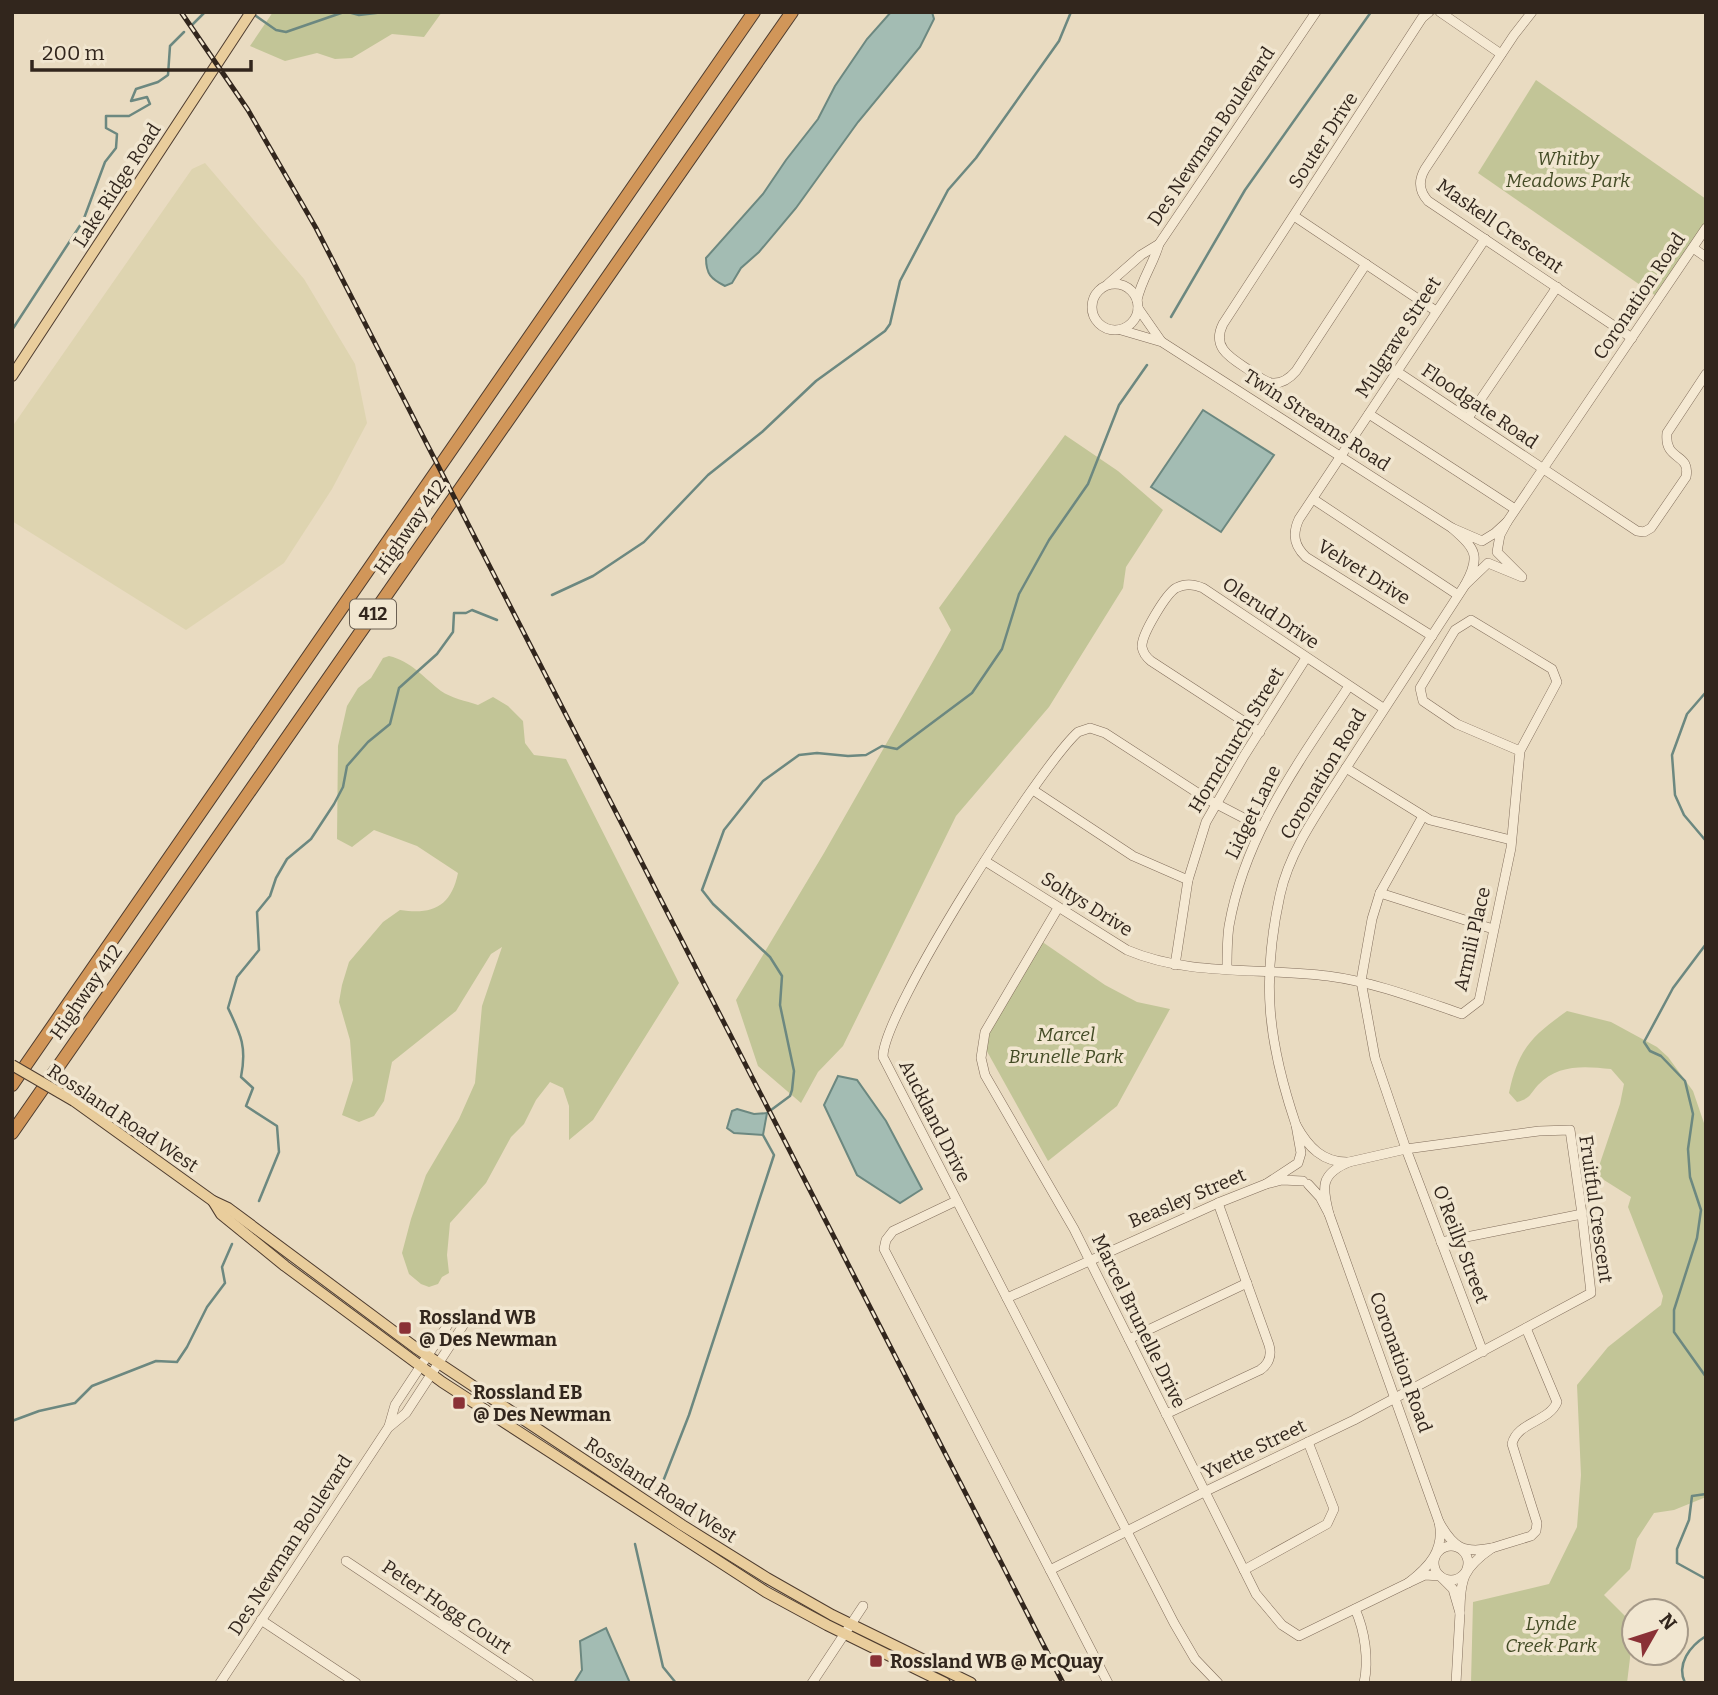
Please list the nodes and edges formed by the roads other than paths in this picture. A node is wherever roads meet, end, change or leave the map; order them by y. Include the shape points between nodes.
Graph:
1 (251, 12) edge
2 (754, 12) edge
3 (792, 12) edge
4 (1316, 12) edge
5 (1430, 12) edge
6 (1440, 12) edge
7 (1532, 12) edge
8 (1501, 54) junction
9 (1294, 216) junction
10 (1706, 228) edge
11 (1485, 239) junction
12 (1159, 244) junction
13 (1693, 248) junction
14 (1706, 257) edge
15 (1366, 264) junction
16 (1105, 286) junction
17 (1557, 287) junction
18 (1138, 304) junction
19 (1436, 311) junction
20 (1121, 330) junction
21 (1632, 338) junction
22 (1163, 342) junction
23 (1396, 371) junction
24 (1706, 374) edge
25 (12, 376) edge
26 (1369, 414) junction
27 (1468, 418) junction
28 (1342, 456) junction
29 (1544, 470) junction
30 (1313, 499) junction
31 (1515, 509) junction
32 (1507, 522) junction
33 (1452, 528) junction
34 (1482, 541) junction
35 (1497, 552) junction
36 (1475, 554) junction
37 (1488, 563) junction
38 (1465, 585) junction
39 (1458, 595) junction
40 (1432, 636) junction
41 (1306, 658) junction
42 (1349, 685) junction
43 (1383, 708) junction
44 (1260, 732) junction
45 (1520, 751) junction
46 (1346, 768) junction
47 (1033, 790) junction
48 (1216, 803) junction
49 (1423, 816) junction
50 (1261, 827) junction
51 (1511, 840) junction
52 (985, 861) junction
53 (1188, 880) junction
54 (1380, 893) junction
55 (1058, 908) junction
56 (1493, 929) junction
57 (1175, 965) junction
58 (1227, 969) junction
59 (1268, 973) junction
60 (1361, 981) junction
61 (12, 1065) edge
62 (12, 1085) edge
63 (1296, 1125) junction
64 (12, 1133) edge
65 (1406, 1149) junction
66 (1321, 1155) junction
67 (1349, 1162) junction
68 (1298, 1163) junction
69 (1326, 1178) junction
70 (1305, 1183) junction
71 (1266, 1184) junction
72 (213, 1201) junction
73 (956, 1201) junction
74 (1218, 1203) junction
75 (1329, 1214) junction
76 (1582, 1214) junction
77 (1441, 1242) junction
78 (1090, 1260) junction
79 (1247, 1283) junction
80 (1007, 1298) junction
81 (453, 1317) dead end
82 (464, 1324) dead end
83 (1526, 1328) junction
84 (1129, 1339) junction
85 (1483, 1352) junction
86 (428, 1356) junction
87 (438, 1363) junction
88 (420, 1367) junction
89 (431, 1375) junction
90 (1396, 1398) junction
91 (1166, 1414) junction
92 (388, 1427) junction
93 (1308, 1442) junction
94 (1203, 1492) junction
95 (1439, 1522) junction
96 (1127, 1531) junction
97 (1495, 1547) junction
98 (1459, 1548) junction
99 (1435, 1556) junction
100 (346, 1561) dead end
101 (1049, 1570) junction
102 (1244, 1570) junction
103 (1465, 1572) junction
104 (1440, 1576) junction
105 (1408, 1583) junction
106 (863, 1606) dead end
107 (1355, 1609) junction
108 (1460, 1613) junction
109 (261, 1620) junction
110 (847, 1629) junction
111 (220, 1683) edge
112 (356, 1683) edge
113 (529, 1683) edge
114 (812, 1683) edge
115 (945, 1683) edge
116 (971, 1683) edge
117 (1108, 1683) edge
118 (1218, 1683) edge
119 (1364, 1683) edge
120 (1457, 1683) edge

1 - 25 main road, Lake Ridge Road
2 - 62 highway, Highway 412 / 412
3 - 64 highway, Highway 412 / 412
4 - 12 street, Des Newman Boulevard
5 - 9 street, Souter Drive
6 - 8 street
7 - 8 street, Maskell Crescent
8 - 11 street, Maskell Crescent via 1425,169 1420,184 1427,201
9 - 15 street, Souter Drive
9 - 15 street via 1220,331 1222,349 1255,374 1273,383 1291,377
10 - 13 street, Coronation Road
11 - 17 street, Maskell Crescent
11 - 19 street, Mulgrave Street
12 - 16 street, Des Newman Boulevard
12 - 18 street, Des Newman Boulevard via 1141,283
13 - 14 street
13 - 21 street, Coronation Road
15 - 19 street, Souter Drive
16 - 18 street via 1128,288
16 - 20 street via 1094,297 1092,312 1100,325
17 - 21 street, Maskell Crescent
17 - 27 street
18 - 20 street via 1133,322
18 - 22 street, Twin Streams Road
19 - 23 street, Mulgrave Street
20 - 22 street, Twin Streams Road
21 - 29 street, Coronation Road
22 - 28 street, Twin Streams Road
23 - 26 street, Mulgrave Street
23 - 27 street, Floodgate Road
24 - 29 street, Floodgate Road via 1667,433 1666,444 1684,461 1686,477 1651,528 1637,531
26 - 28 street, Mulgrave Street
26 - 31 street
27 - 29 street, Floodgate Road
28 - 30 street, Velvet Drive
28 - 33 street, Twin Streams Road
29 - 31 street, Coronation Road
30 - 39 street
30 - 40 street, Velvet Drive via 1294,531 1300,551
31 - 32 street, Coronation Road
32 - 34 street, Coronation Road
32 - 35 street, Coronation Road
33 - 34 street, Twin Streams Road
33 - 36 street, Twin Streams Road
34 - 35 street via 1493,543
34 - 36 street
35 - 37 street
35 - 37 street via 1522,577
36 - 37 street via 1480,562
36 - 38 street, Coronation Road
37 - 38 street, Coronation Road
38 - 39 street, Coronation Road
39 - 40 street, Coronation Road
40 - 43 street, Coronation Road
41 - 42 street, Olerud Drive
41 - 44 street, Hornchurch Street
41 - 44 street, Olerud Drive via 1196,585 1175,589 1163,604 1143,637 1146,656
42 - 43 street, Olerud Drive
42 - 50 street, Lidget Lane via 1280,789
43 - 46 street, Coronation Road
44 - 48 street, Hornchurch Street
45 - 45 street, Armili Place via 1457,724 1423,701 1420,688 1455,631 1471,620 1552,669 1557,682
45 - 51 street, Armili Place
46 - 49 street
46 - 59 street, Coronation Road via 1308,828 1280,893
47 - 48 street, Auckland Drive via 1072,737 1090,728
47 - 52 street, Auckland Drive
47 - 53 street via 1133,856
48 - 50 street, Auckland Drive
48 - 53 street, Hornchurch Street
49 - 51 street
49 - 54 street
50 - 58 street, Lidget Lane via 1233,909
51 - 56 street, Armili Place
52 - 55 street, Soltys Drive
52 - 73 street, Auckland Drive via 927,958 883,1048 887,1066
53 - 57 street, Hornchurch Street
54 - 56 street
54 - 60 street
55 - 57 street, Soltys Drive via 1127,950
55 - 78 street, Marcel Brunelle Drive via 988,1024 981,1058 985,1076
56 - 60 street, Armili Place via 1479,1001 1462,1014
57 - 58 street, Soltys Drive
58 - 59 street, Armili Place
59 - 60 street, Armili Place
59 - 63 street, Coronation Road via 1276,1061
60 - 65 street, O'Reilly Street via 1375,1058
61 - 72 main road, Rossland Road West, bridge via 75,1101
63 - 66 street, Coronation Road
63 - 68 street, Coronation Road
65 - 67 street, Fruitful Crescent
65 - 76 street, Fruitful Crescent via 1570,1130
65 - 77 street, O'Reilly Street
66 - 67 street, Fruitful Crescent
66 - 68 street via 1310,1153
66 - 69 street via 1328,1163
67 - 69 street, Fruitful Crescent
68 - 70 street via 1297,1173
68 - 71 street, Beasley Street
69 - 70 street via 1318,1184
69 - 75 street, Coronation Road
70 - 71 street, Beasley Street via 1282,1180
70 - 75 street, Coronation Road
71 - 74 street, Beasley Street
72 - 86 main road, Rossland Road West
72 - 88 main road, Rossland Road West via 221,1214 285,1266
73 - 80 street, Auckland Drive
73 - 101 street via 893,1231 884,1249
74 - 78 street, Beasley Street
74 - 79 street
75 - 90 street, Coronation Road
76 - 77 street
76 - 83 street, Fruitful Crescent via 1591,1293
77 - 85 street, O'Reilly Street
78 - 80 street, Beasley Street
78 - 84 street, Marcel Brunelle Drive
79 - 84 street
79 - 91 street via 1271,1351 1268,1362
80 - 96 street, Auckland Drive
81 - 86 street, Des Newman Boulevard
82 - 87 street, Des Newman Boulevard
83 - 85 street, Fruitful Crescent
83 - 97 street via 1557,1402 1553,1411 1518,1432 1512,1444 1536,1531
84 - 91 street, Marcel Brunelle Drive
85 - 90 street, Fruitful Crescent
86 - 87 main road, Rossland Road West
86 - 88 street, Des Newman Boulevard
87 - 89 street, Des Newman Boulevard
87 - 110 main road, Rossland Road West
88 - 89 main road, Rossland Road West
88 - 92 street, Des Newman Boulevard via 395,1405
89 - 92 street, Des Newman Boulevard via 406,1413
89 - 110 main road, Rossland Road West via 722,1565
90 - 93 street, Yvette Street
90 - 95 street, Coronation Road
91 - 94 street, Marcel Brunelle Drive
92 - 109 street, Des Newman Boulevard
93 - 94 street, Yvette Street
93 - 102 street via 1334,1509 1331,1519
94 - 96 street, Yvette Street
94 - 102 street, Marcel Brunelle Drive
95 - 98 street, Coronation Road
95 - 99 street, Coronation Road
96 - 101 street, Yvette Street
96 - 118 street, Auckland Drive via 1185,1646
97 - 98 street
97 - 103 street
98 - 99 street via 1448,1546
98 - 103 street via 1468,1561
99 - 104 street via 1434,1567
99 - 105 street, Marcel Brunelle Drive
100 - 113 street, Peter Hogg Court
101 - 117 street
102 - 107 street, Marcel Brunelle Drive via 1269,1611 1298,1636
103 - 104 street via 1456,1579
103 - 108 street
104 - 105 street, Marcel Brunelle Drive via 1425,1575
104 - 108 street via 1452,1589
105 - 107 street, Marcel Brunelle Drive
106 - 110 street
107 - 119 street via 1364,1640
108 - 120 street
109 - 111 street, Des Newman Boulevard
109 - 112 street
110 - 114 street
110 - 115 main road, Rossland Road West
110 - 116 main road, Rossland Road West

